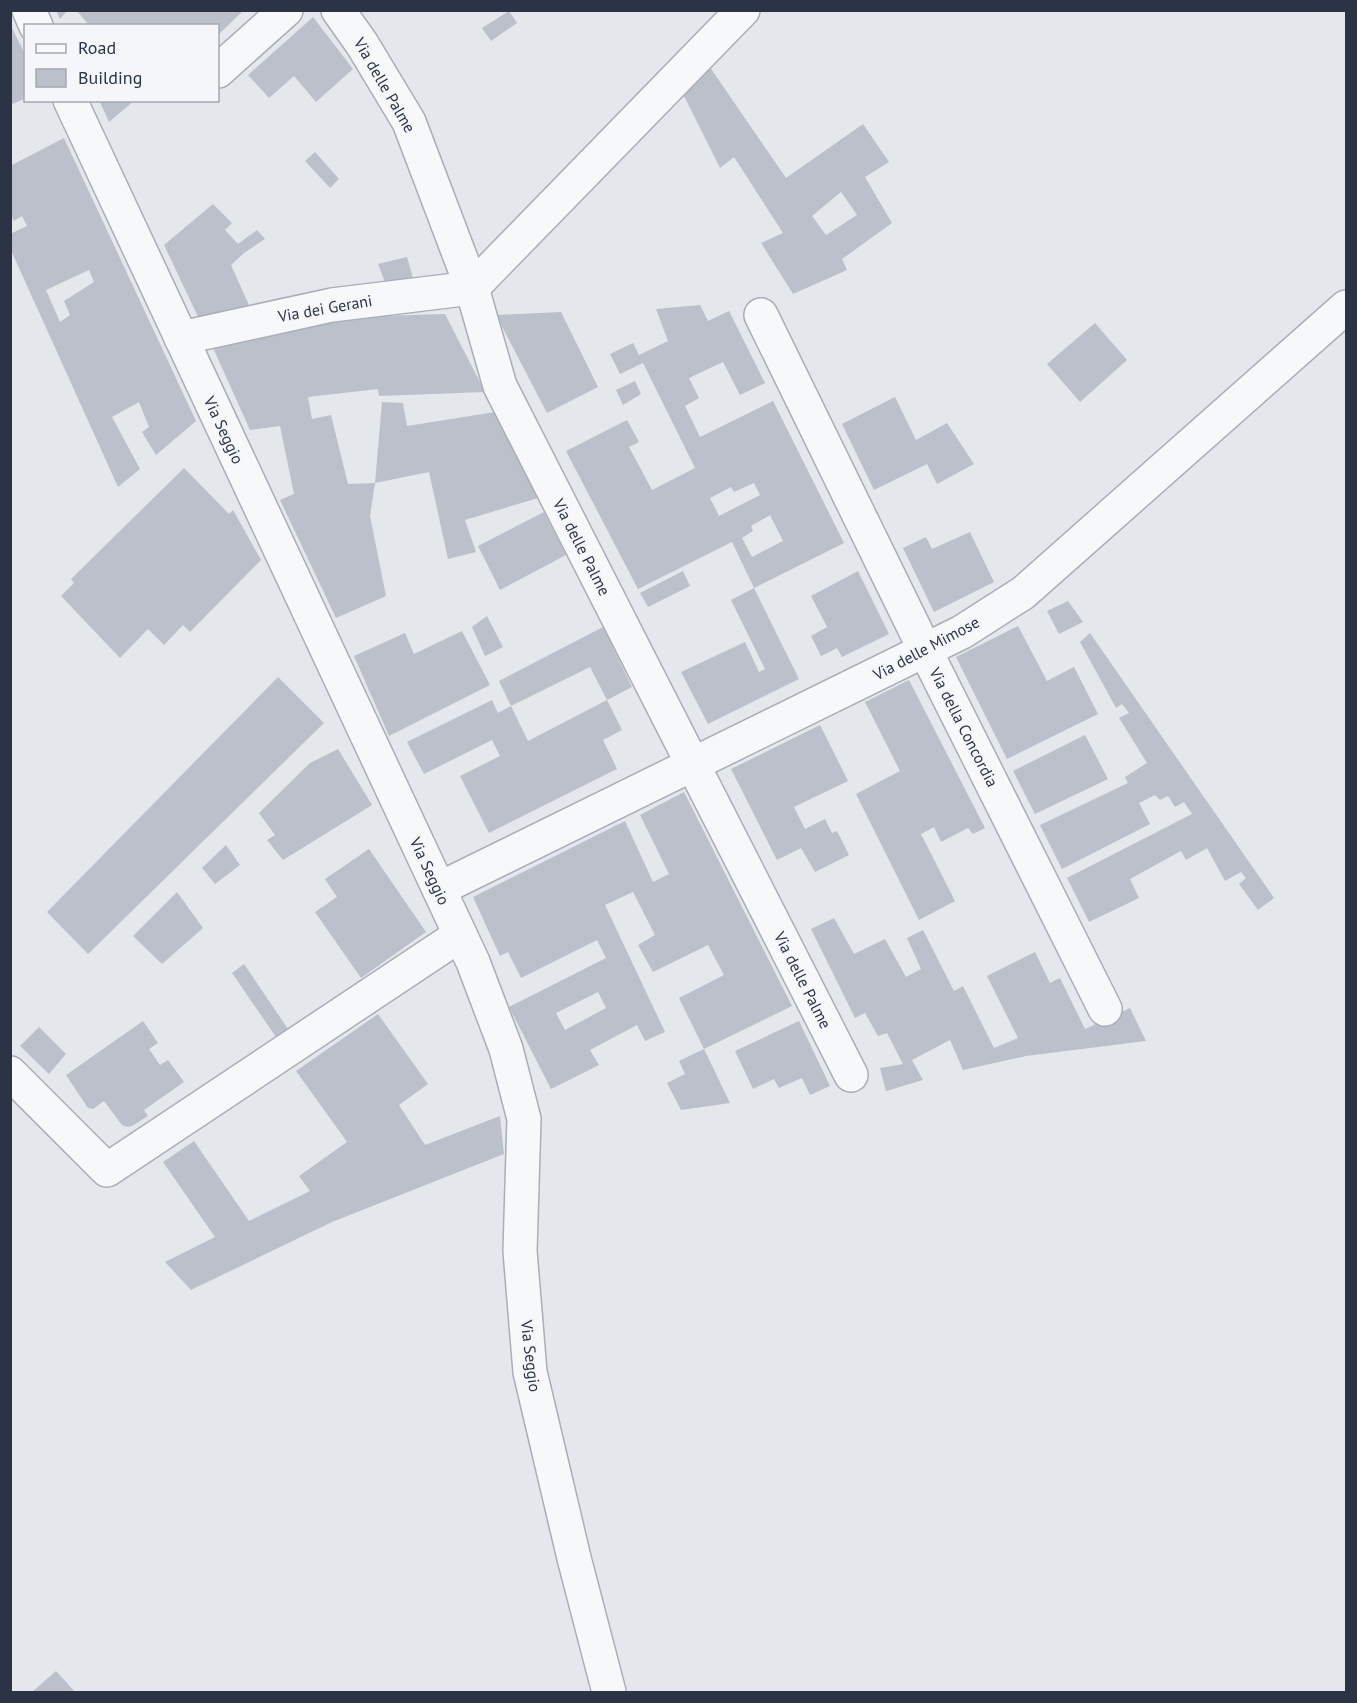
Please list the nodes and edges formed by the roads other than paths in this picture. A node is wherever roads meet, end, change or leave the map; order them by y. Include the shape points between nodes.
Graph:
1 (29, 10) edge
2 (285, 10) edge
3 (338, 10) edge
4 (743, 10) edge
5 (35, 24) edge
6 (219, 70) edge
7 (71, 102) edge
8 (472, 288) junction
9 (1347, 307) edge
10 (762, 315) dead end
11 (181, 338) junction
12 (925, 650) junction
13 (693, 765) junction
14 (439, 889) junction
15 (460, 935) junction
16 (1105, 1009) dead end
17 (10, 1072) edge
18 (851, 1075) dead end
19 (609, 1692) edge

1 - 5 street
2 - 6 street
3 - 8 street, Via delle Palme via 409,122
4 - 8 street
7 - 11 street, Via Seggio
8 - 11 street, Via dei Gerani via 332,305
8 - 13 street, Via delle Palme via 500,386
9 - 12 street, Via delle Mimose via 1023,593 962,632
10 - 12 street, Via della Concordia
11 - 14 street, Via Seggio
12 - 13 street, Via delle Mimose
12 - 16 street, Via della Concordia
13 - 14 street, Via delle Mimose
13 - 18 street, Via delle Palme
14 - 15 street, Via Seggio
15 - 17 street via 107,1170
15 - 19 street, Via Seggio via 506,1049 524,1119 520,1251 530,1372

